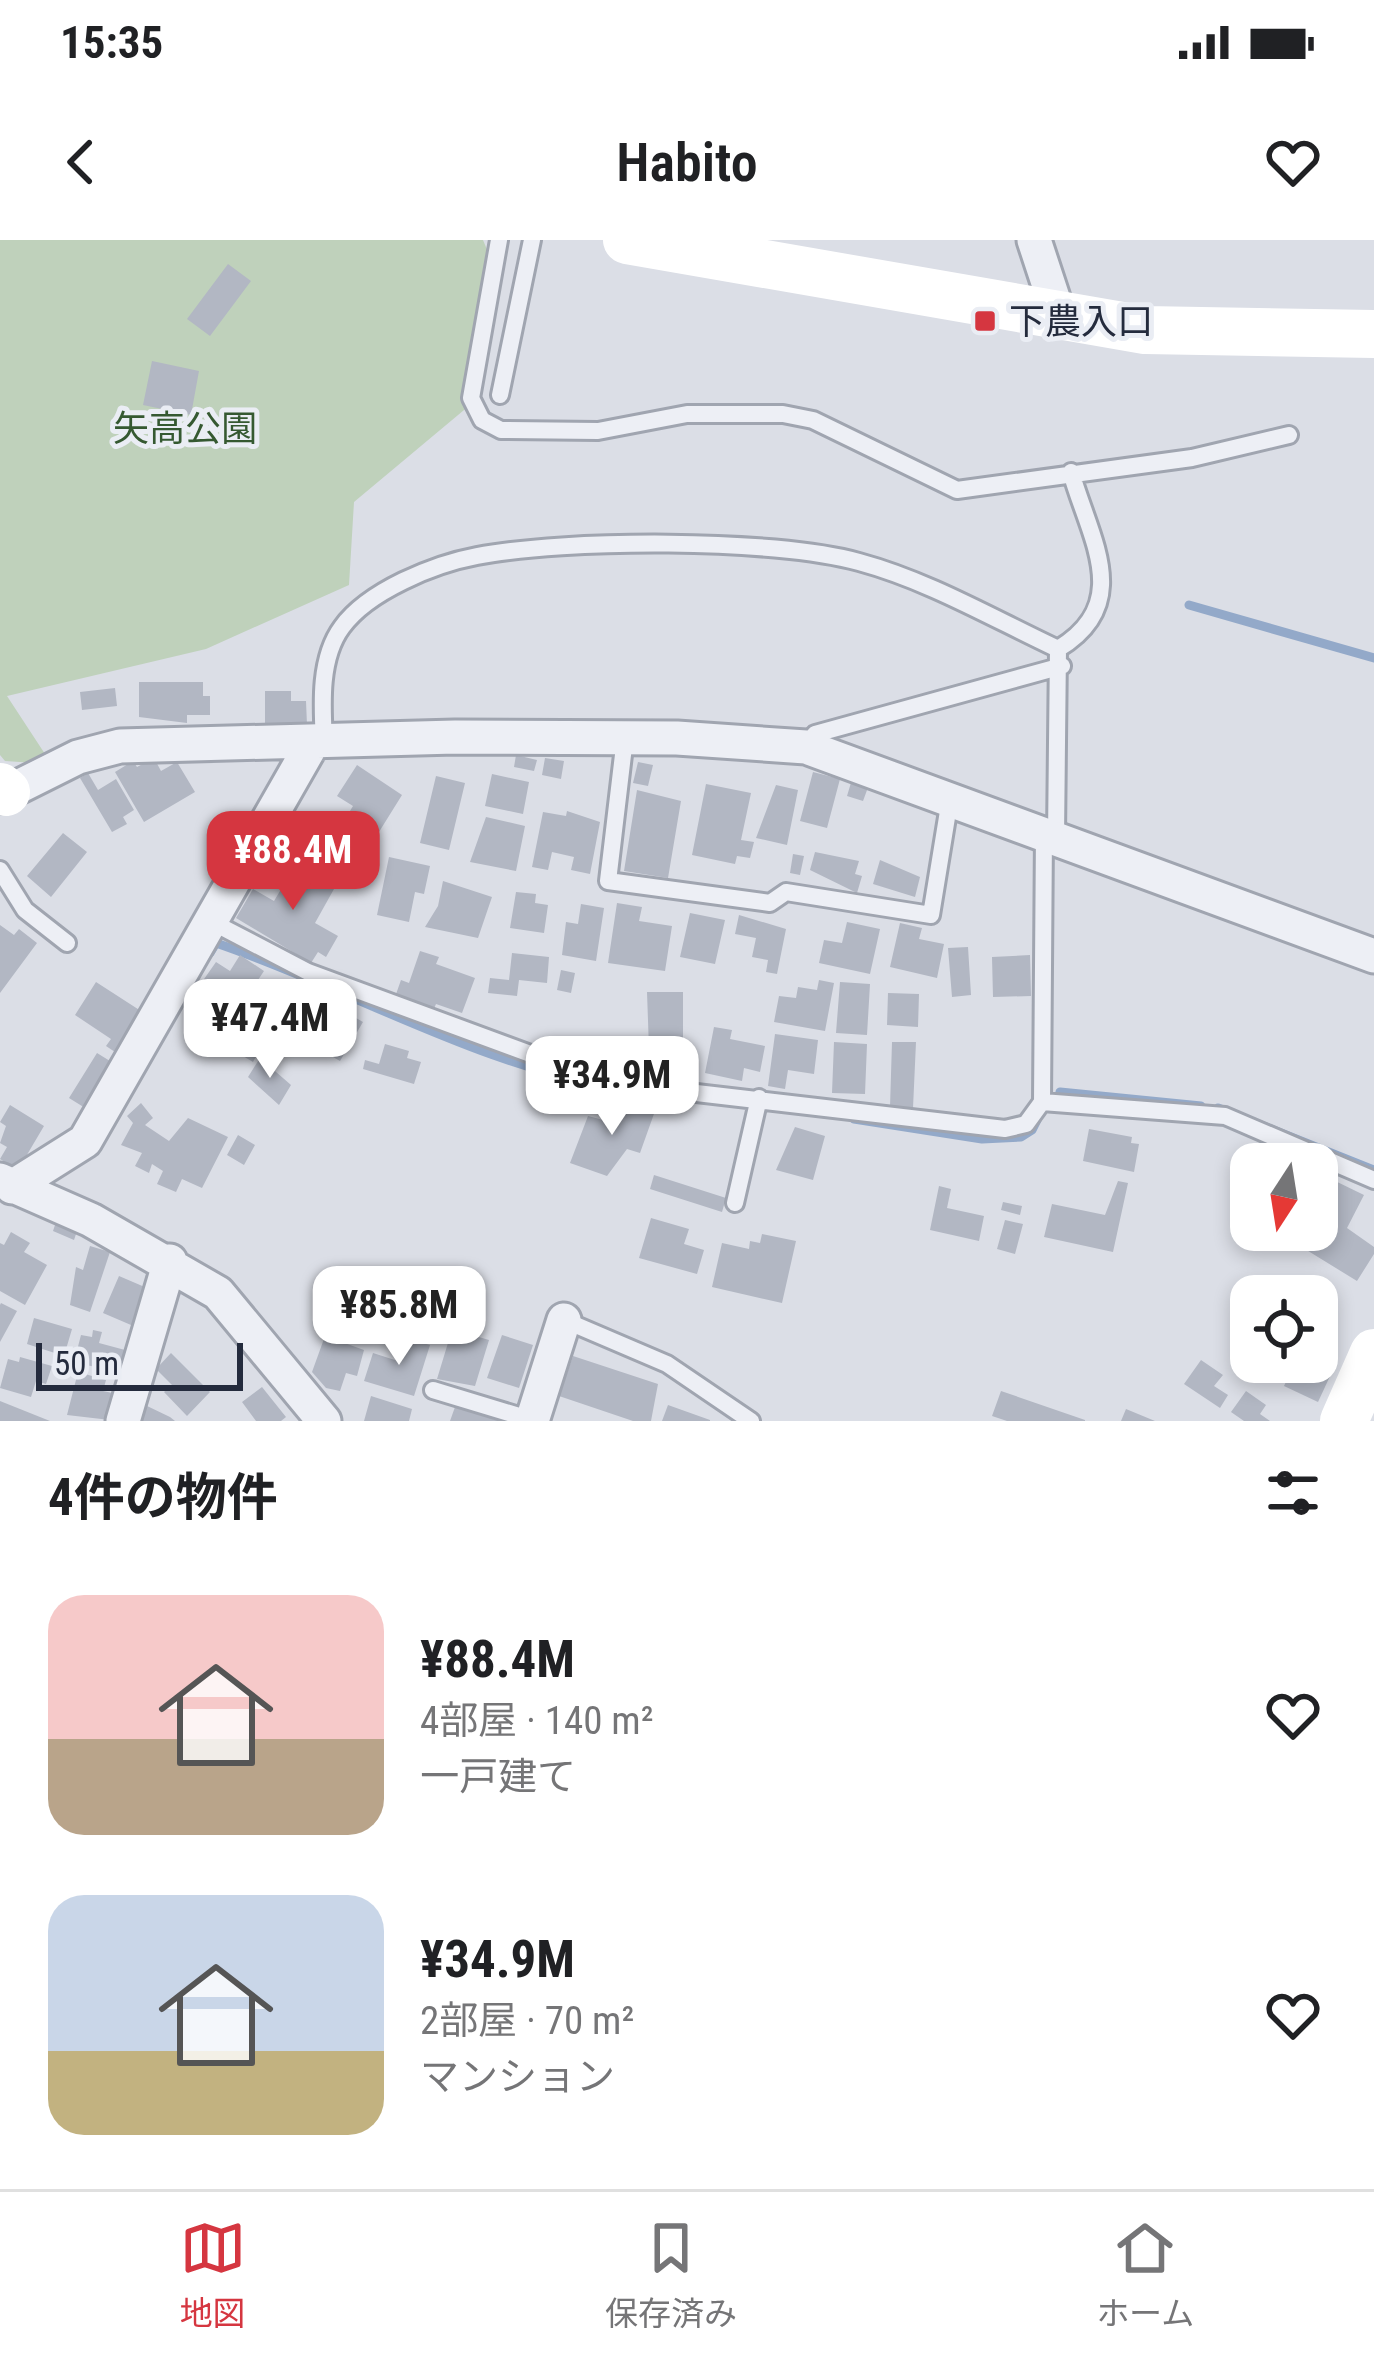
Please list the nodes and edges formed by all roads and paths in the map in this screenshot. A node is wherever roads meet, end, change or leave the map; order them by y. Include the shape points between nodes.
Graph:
1 (499, 240) edge
2 (532, 240) edge
3 (627, 240) edge
4 (1034, 240) edge
5 (1059, 316) junction
6 (1374, 334) edge
7 (500, 395) dead end
8 (1289, 435) dead end
9 (1070, 472) junction
10 (1060, 657) junction
11 (626, 738) junction
12 (318, 742) junction
13 (806, 747) junction
14 (2, 792) edge
15 (950, 799) junction
16 (1050, 835) junction
17 (0, 870) edge
18 (214, 923) junction
19 (68, 943) dead end
20 (1374, 956) edge
21 (759, 1098) junction
22 (1042, 1102) junction
23 (1374, 1180) edge
24 (6, 1184) edge
25 (735, 1203) dead end
26 (170, 1261) junction
27 (564, 1320) joint
28 (1371, 1367) edge
29 (433, 1390) dead end
30 (123, 1421) edge
31 (324, 1421) edge
32 (532, 1421) edge
33 (751, 1421) edge
34 (1344, 1421) edge

1 - 9 lane via 471,398 482,420 501,430 598,431 688,413 783,414 813,420 957,490
2 - 7 lane
3 - 5 street
4 - 5 street
5 - 6 street via 1145,330
8 - 9 lane via 1192,458
9 - 10 lane via 1098,546 1100,596 1094,620
10 - 12 lane via 927,582 854,560 729,546 477,556 384,593 342,626 327,659
10 - 13 lane via 815,734
10 - 16 lane
11 - 12 street
11 - 13 street
11 - 15 lane via 608,881 770,903 786,892 932,915
12 - 14 street via 120,746
12 - 18 street
13 - 15 street
15 - 16 street
16 - 20 street
16 - 22 lane
17 - 19 lane via 25,910
18 - 21 lane via 308,972 563,1066 645,1087
18 - 24 street via 86,1141
21 - 22 lane via 1005,1129 1027,1124
21 - 25 lane
22 - 23 lane via 1225,1116
24 - 26 street
26 - 30 street
26 - 31 street via 242,1316
27 - 32 street
27 - 33 lane via 667,1364
28 - 34 street
29 - 32 lane

